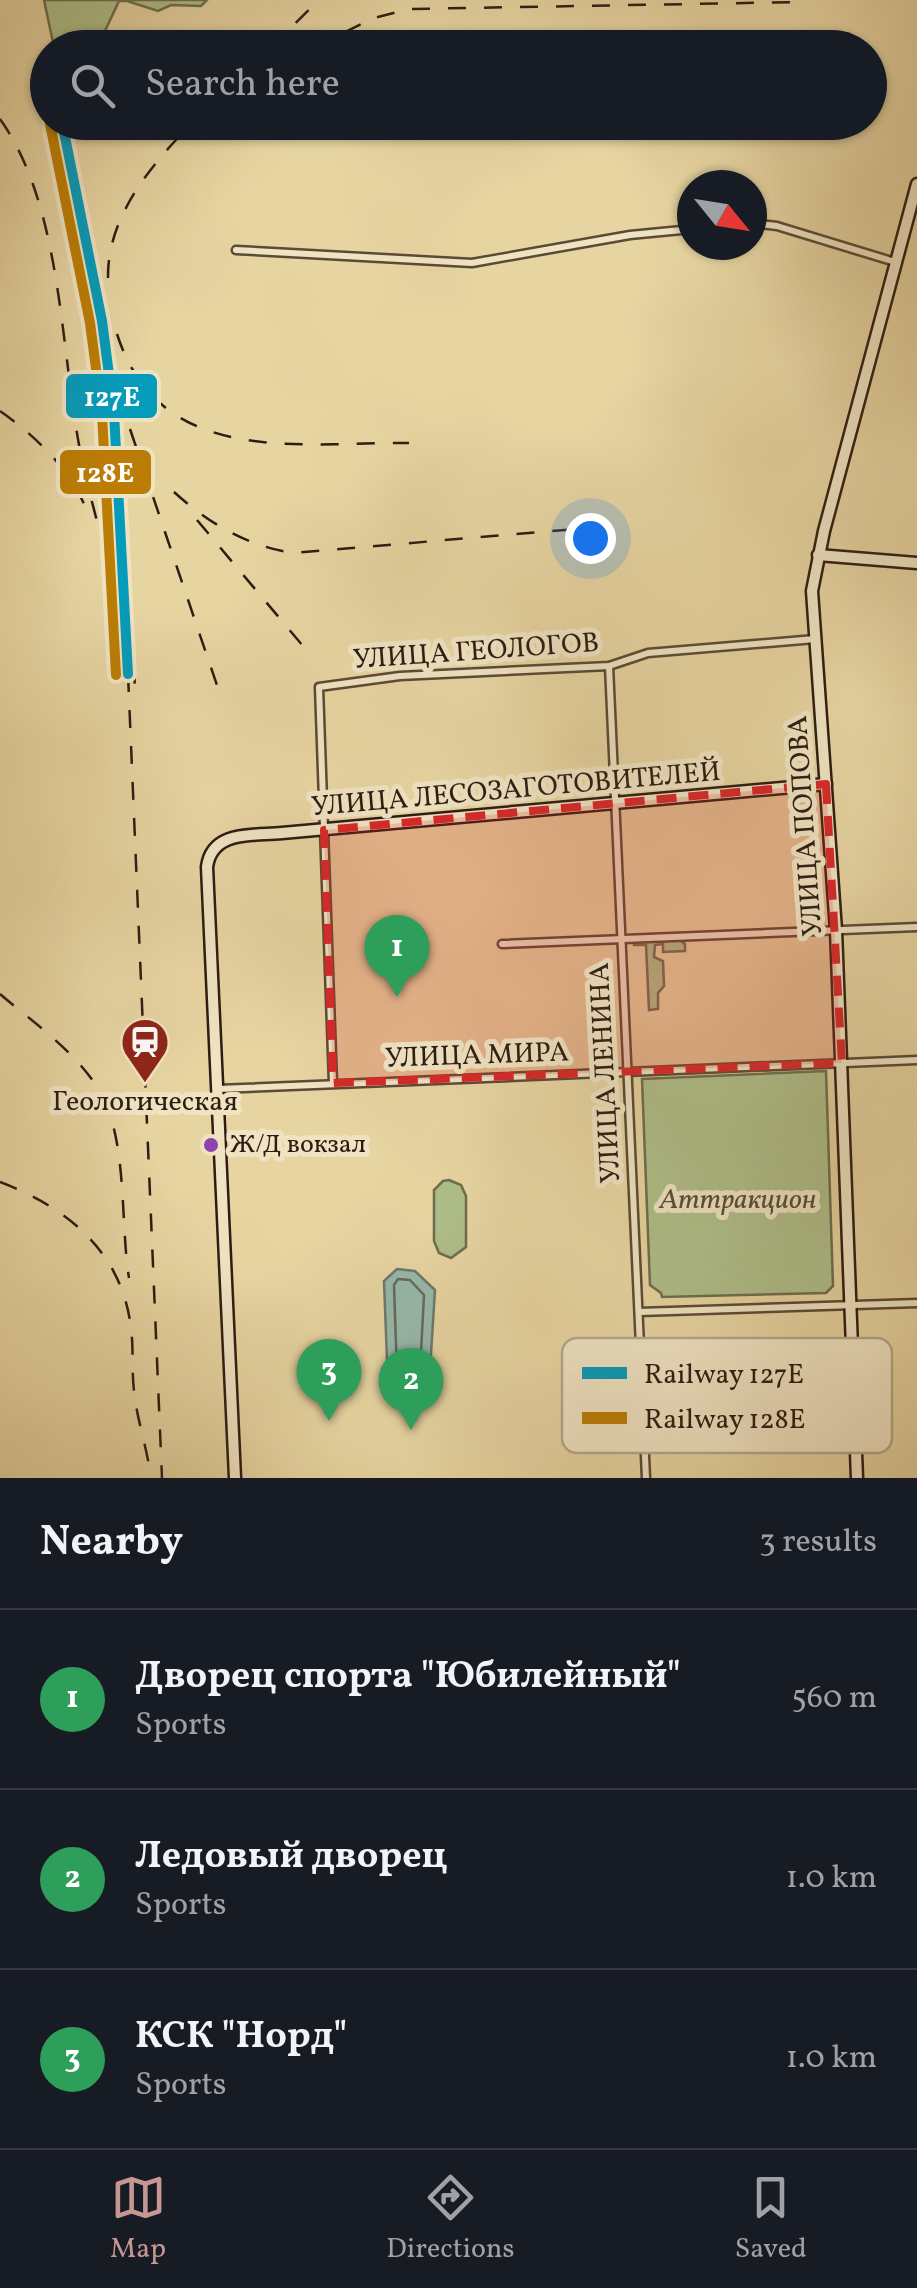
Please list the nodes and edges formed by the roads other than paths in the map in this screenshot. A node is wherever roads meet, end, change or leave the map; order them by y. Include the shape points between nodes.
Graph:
1 (917, 184) edge
2 (767, 225) edge
3 (677, 230) edge
4 (236, 250) dead end
5 (896, 262) junction
6 (818, 555) junction
7 (917, 564) edge
8 (815, 639) junction
9 (609, 666) junction
10 (826, 784) junction
11 (616, 803) junction
12 (324, 830) junction
13 (917, 927) edge
14 (836, 930) junction
15 (622, 938) junction
16 (502, 944) dead end
17 (917, 1060) edge
18 (842, 1063) junction
19 (628, 1073) junction
20 (333, 1083) junction
21 (218, 1089) junction
22 (917, 1302) edge
23 (849, 1306) junction
24 (639, 1312) junction
25 (640, 1338) edge
26 (850, 1338) edge
27 (645, 1453) edge
28 (856, 1453) edge
29 (235, 1478) edge
30 (646, 1478) edge
31 (857, 1478) edge

1 - 5 main road, УЛИЦА ПОПОВА
2 - 5 street
3 - 4 street via 472,263
5 - 6 main road, УЛИЦА ПОПОВА
6 - 7 main road
6 - 8 main road, УЛИЦА ПОПОВА
8 - 9 street, УЛИЦА ГЕОЛОГОВ via 648,653
8 - 10 main road, УЛИЦА ПОПОВА
9 - 11 street, УЛИЦА ЛЕНИНА
9 - 12 street, УЛИЦА ГЕОЛОГОВ via 400,676 318,688
10 - 11 main road, УЛИЦА ЛЕСОЗАГОТОВИТЕЛЕЙ
10 - 14 main road, УЛИЦА ПОПОВА
11 - 12 main road, УЛИЦА ЛЕСОЗАГОТОВИТЕЛЕЙ
11 - 15 street, УЛИЦА ЛЕНИНА
12 - 20 street
12 - 21 main road, УЛИЦА ЛЕСОЗАГОТОВИТЕЛЕЙ via 226,839 213,847 207,867
13 - 14 street
14 - 15 street
14 - 18 main road, УЛИЦА ПОПОВА
15 - 16 street
15 - 19 street, УЛИЦА ЛЕНИНА
17 - 18 street, УЛИЦА МИРА
18 - 19 street, УЛИЦА МИРА
18 - 23 main road, УЛИЦА ПОПОВА
19 - 20 street, УЛИЦА МИРА
19 - 24 street, УЛИЦА ЛЕНИНА
20 - 21 street, УЛИЦА МИРА
21 - 29 main road
22 - 23 street
23 - 24 street
23 - 26 main road, УЛИЦА ПОПОВА
24 - 25 street, УЛИЦА ЛЕНИНА
27 - 30 street, УЛИЦА ЛЕНИНА
28 - 31 main road, УЛИЦА ПОПОВА

